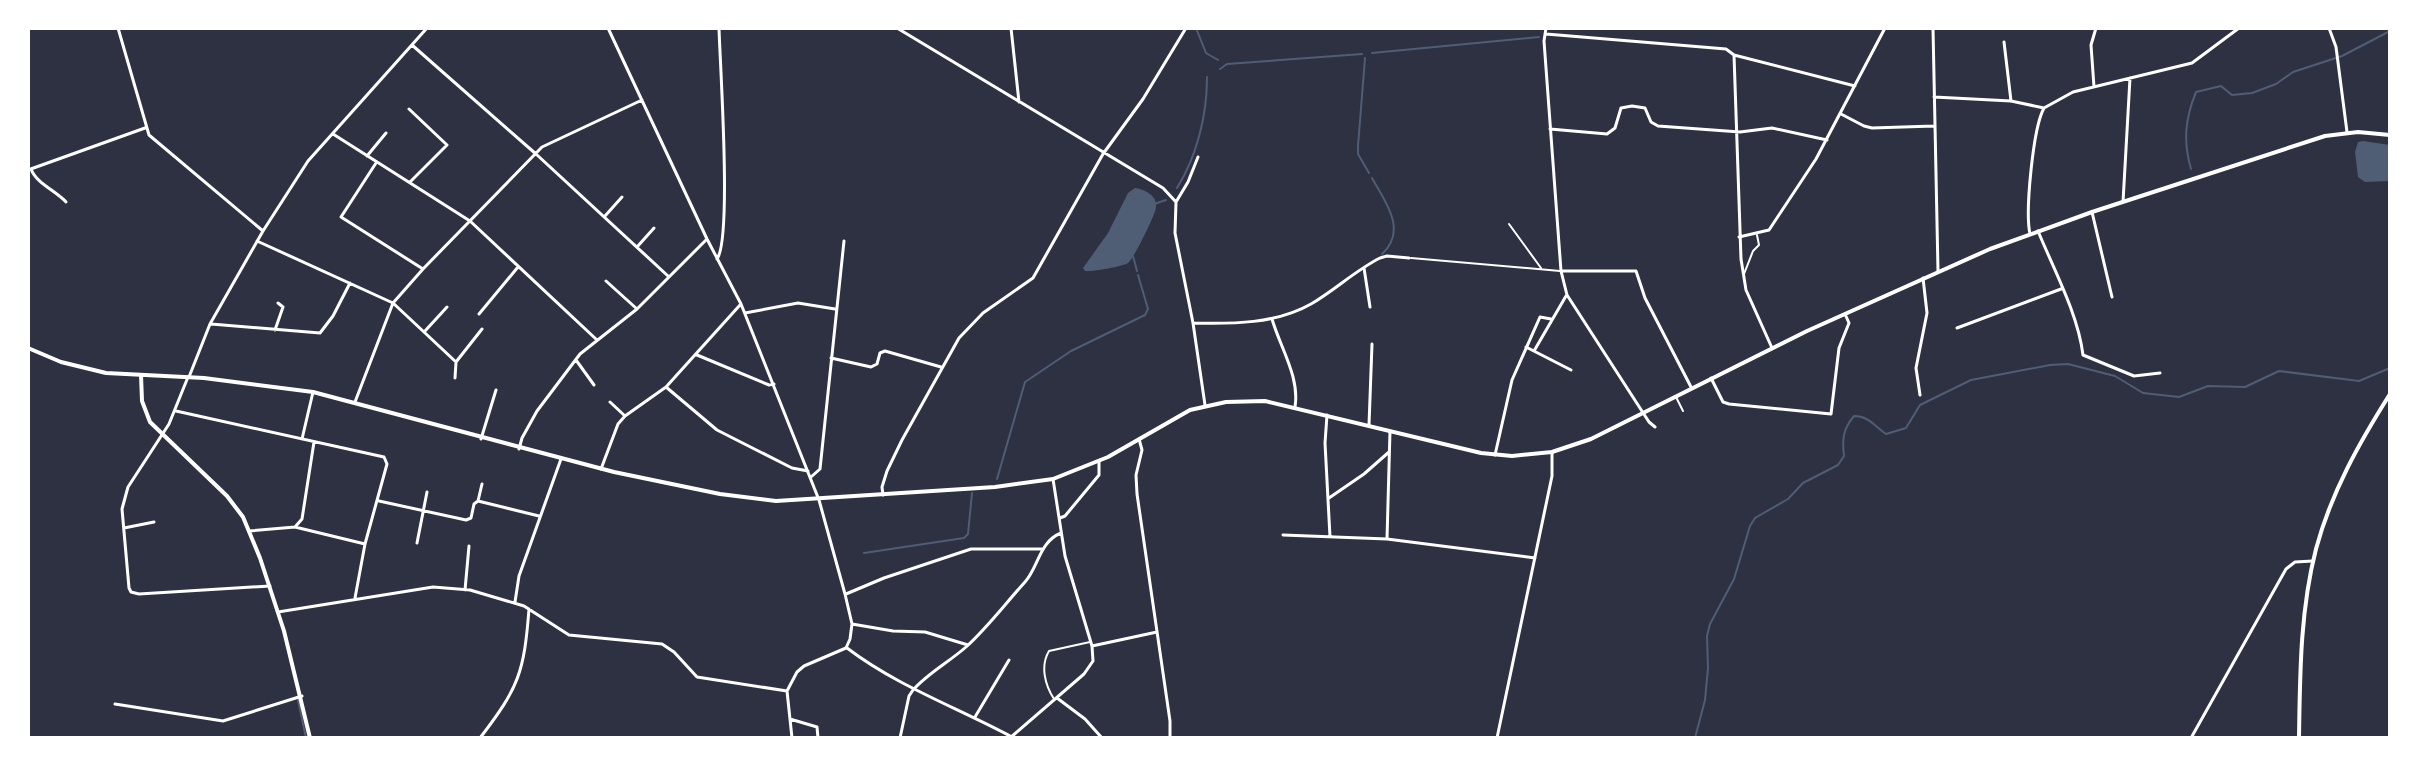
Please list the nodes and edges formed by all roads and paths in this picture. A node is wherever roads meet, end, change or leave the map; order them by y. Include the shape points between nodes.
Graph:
1 (118, 28) edge
2 (427, 28) edge
3 (608, 28) edge
4 (719, 28) edge
5 (897, 28) edge
6 (1011, 28) edge
7 (1186, 28) edge
8 (1546, 28) edge
9 (1885, 28) edge
10 (1933, 28) edge
11 (2096, 28) edge
12 (2239, 28) edge
13 (2329, 28) edge
14 (1545, 34) junction
15 (2004, 42) dead end
16 (412, 45) junction
17 (1734, 55) junction
18 (2130, 78) junction
19 (1855, 86) junction
20 (2094, 87) junction
21 (1934, 97) junction
22 (642, 100) junction
23 (2011, 101) junction
24 (1019, 102) junction
25 (2044, 108) junction
26 (409, 109) dead end
27 (1841, 114) junction
28 (1934, 126) junction
29 (145, 128) junction
30 (1550, 129) junction
31 (1735, 132) junction
32 (2347, 132) junction
33 (332, 133) junction
34 (386, 133) dead end
35 (2390, 135) edge
36 (1827, 140) junction
37 (536, 154) junction
38 (1103, 154) junction
39 (367, 156) junction
40 (1198, 157) dead end
41 (377, 162) junction
42 (30, 170) edge
43 (410, 182) junction
44 (622, 197) dead end
45 (66, 202) dead end
46 (1176, 202) junction
47 (2123, 202) junction
48 (2092, 212) junction
49 (605, 216) junction
50 (470, 221) junction
51 (1509, 224) dead end
52 (654, 228) dead end
53 (263, 231) junction
54 (2038, 231) junction
55 (2030, 234) junction
56 (1757, 235) junction
57 (1739, 237) junction
58 (707, 239) junction
59 (257, 241) junction
60 (844, 241) dead end
61 (637, 247) junction
62 (1409, 258) joint
63 (717, 259) junction
64 (518, 267) junction
65 (1364, 268) junction
66 (423, 269) junction
67 (1541, 269) junction
68 (1561, 271) junction
69 (1938, 271) junction
70 (1743, 275) junction
71 (668, 276) junction
72 (1923, 278) junction
73 (606, 281) dead end
74 (350, 283) junction
75 (2061, 289) junction
76 (1567, 295) junction
77 (2112, 297) dead end
78 (278, 303) dead end
79 (393, 303) junction
80 (741, 304) junction
81 (447, 307) dead end
82 (1370, 307) dead end
83 (637, 309) junction
84 (835, 309) junction
85 (745, 313) junction
86 (479, 314) dead end
87 (1845, 314) junction
88 (1271, 318) junction
89 (1551, 319) junction
90 (1193, 323) junction
91 (210, 324) junction
92 (1957, 328) dead end
93 (482, 329) dead end
94 (275, 330) junction
95 (424, 332) junction
96 (597, 340) junction
97 (1372, 344) dead end
98 (1526, 347) junction
99 (28, 348) edge
100 (1772, 348) junction
101 (1534, 351) junction
102 (697, 355) junction
103 (830, 358) junction
104 (576, 360) junction
105 (456, 362) junction
106 (941, 367) junction
107 (1571, 370) dead end
108 (2160, 373) dead end
109 (141, 375) junction
110 (189, 377) junction
111 (455, 378) dead end
112 (1711, 378) junction
113 (774, 384) junction
114 (594, 385) dead end
115 (666, 387) junction
116 (1691, 388) junction
117 (496, 390) dead end
118 (313, 392) junction
119 (2390, 394) edge
120 (1920, 395) dead end
121 (1676, 396) junction
122 (355, 402) junction
123 (610, 402) dead end
124 (1205, 405) junction
125 (1295, 407) junction
126 (176, 411) junction
127 (1683, 411) dead end
128 (1645, 412) junction
129 (1327, 415) junction
130 (625, 416) junction
131 (1369, 425) junction
132 (1655, 427) dead end
133 (1390, 431) junction
134 (162, 435) junction
135 (302, 439) junction
136 (481, 439) junction
137 (1139, 439) junction
138 (314, 442) junction
139 (519, 449) junction
140 (1389, 452) junction
141 (1552, 452) junction
142 (1495, 455) junction
143 (561, 459) junction
144 (1099, 461) junction
145 (601, 469) junction
146 (808, 471) junction
147 (811, 477) junction
148 (1053, 479) junction
149 (482, 484) dead end
150 (427, 492) dead end
151 (883, 495) junction
152 (1329, 498) junction
153 (819, 500) junction
154 (378, 501) junction
155 (478, 501) junction
156 (424, 510) junction
157 (539, 516) junction
158 (1059, 519) junction
159 (154, 522) dead end
160 (295, 527) junction
161 (124, 528) junction
162 (249, 531) junction
163 (1061, 533) junction
164 (1283, 535) dead end
165 (1330, 537) junction
166 (1387, 539) junction
167 (417, 543) dead end
168 (365, 544) junction
169 (469, 546) dead end
170 (1042, 549) junction
171 (1535, 558) junction
172 (2313, 561) junction
173 (270, 586) junction
174 (465, 590) junction
175 (845, 594) junction
176 (355, 598) junction
177 (515, 602) junction
178 (529, 609) junction
179 (278, 612) junction
180 (852, 624) junction
181 (1157, 632) junction
182 (1091, 644) junction
183 (968, 645) junction
184 (846, 648) junction
185 (1009, 660) dead end
186 (913, 690) junction
187 (787, 691) junction
188 (302, 696) junction
189 (1056, 699) junction
190 (115, 704) dead end
191 (975, 717) junction
192 (790, 719) junction
193 (1011, 737) edge
194 (310, 738) edge
195 (480, 738) edge
196 (792, 738) edge
197 (818, 738) edge
198 (900, 738) edge
199 (1102, 738) edge
200 (1170, 738) edge
201 (1497, 738) edge
202 (2191, 738) edge
203 (2299, 738) edge

1 - 29 street
2 - 16 street
3 - 22 street
4 - 63 street via 725,212
5 - 24 street
6 - 24 street
7 - 38 street
8 - 14 street
9 - 19 street
10 - 21 street
11 - 20 street via 2091,45
12 - 18 street via 2192,63
13 - 32 street
14 - 17 street via 1726,49
14 - 30 street
15 - 23 street
16 - 33 street
16 - 37 street
17 - 19 street
17 - 31 street
18 - 20 street
18 - 47 street
19 - 27 street
20 - 25 street
21 - 23 street
21 - 28 street
22 - 37 street
22 - 58 street
23 - 25 street
24 - 38 street
25 - 55 street via 2036,130
26 - 43 street via 447,142
27 - 28 street via 1872,128
27 - 36 street
28 - 69 street
29 - 42 street
29 - 53 street
30 - 31 street via 1607,134 1615,128 1621,108 1632,106 1645,108 1658,126
30 - 68 street
31 - 36 street via 1772,128
31 - 57 street
32 - 35 main road
32 - 47 main road via 2275,150
33 - 39 street
33 - 53 street
34 - 39 street
36 - 56 street via 1769,230
37 - 49 street
37 - 50 street
38 - 46 street via 1163,188
38 - 106 street via 1033,278 967,328
39 - 41 street
40 - 46 street
41 - 43 street
41 - 66 street via 341,217
42 - 45 street
43 - 50 street
44 - 49 street
46 - 90 street via 1175,233
47 - 48 main road
48 - 54 main road
48 - 77 street
49 - 61 street
50 - 64 street
50 - 66 street
51 - 67 lane
52 - 61 street
53 - 59 street
54 - 55 main road
54 - 75 street
55 - 69 main road
56 - 57 street
56 - 70 lane via 1759,245
57 - 70 street
58 - 63 street
58 - 71 street
59 - 74 street
59 - 91 street
60 - 84 street
61 - 71 street
62 - 65 street via 1387,256
62 - 67 lane
63 - 80 street
64 - 86 street
64 - 96 street
65 - 82 street
65 - 88 street via 1312,303
66 - 79 street
67 - 68 lane
68 - 76 street
68 - 116 street via 1636,271
69 - 72 main road
70 - 100 street
71 - 83 street
72 - 87 main road
72 - 120 street via 1927,313 1916,368
73 - 83 street
74 - 79 street
74 - 94 street via 323,331
75 - 92 street
75 - 108 street via 2080,328 2083,355 2134,376
76 - 89 street
76 - 128 street
78 - 94 street via 283,307
79 - 95 street
79 - 122 street
80 - 85 street
80 - 102 street
81 - 95 street
83 - 96 street
84 - 85 street via 798,303
84 - 103 street
85 - 113 street
87 - 100 main road
87 - 112 street via 1849,323 1839,348 1831,414 1729,404
88 - 90 street
88 - 125 street via 1293,379
89 - 98 street via 1540,317
89 - 101 street
90 - 124 street
91 - 94 street
91 - 110 street
93 - 105 street
95 - 105 street
96 - 104 street
97 - 131 street
98 - 101 street
98 - 142 street via 1512,380
99 - 109 main road via 77,367
100 - 112 main road
101 - 107 street
102 - 113 street
102 - 115 street
103 - 106 street via 871,367 885,351
103 - 147 street via 820,469
104 - 114 street
104 - 139 street via 537,411
105 - 111 street
106 - 151 street via 887,471
109 - 110 main road
109 - 134 main road via 145,413
110 - 118 main road
110 - 126 street
112 - 116 main road
113 - 146 street
115 - 130 street
115 - 146 street via 717,430
116 - 121 main road
117 - 136 street
118 - 122 main road
118 - 135 street
119 - 172 main road via 2337,490
121 - 127 lane
121 - 128 main road
122 - 136 main road
123 - 130 street
124 - 125 main road via 1255,400
124 - 137 main road
125 - 129 main road
126 - 134 street
126 - 135 street
128 - 132 street
128 - 141 main road
129 - 131 main road
129 - 152 street
130 - 145 street
131 - 133 main road
133 - 140 street
133 - 142 main road
134 - 161 street via 128,487
134 - 162 main road via 236,505
135 - 138 street
136 - 139 main road
137 - 144 main road
137 - 181 street via 1137,494
138 - 154 street via 384,457
138 - 160 street via 302,519
139 - 143 main road
140 - 152 street
140 - 166 street
141 - 142 main road
141 - 171 street
143 - 145 main road
143 - 157 street
144 - 148 main road
144 - 158 street via 1099,475
145 - 153 main road via 746,498
146 - 147 street
147 - 153 street
148 - 151 main road
148 - 158 street
149 - 155 street
150 - 156 street
151 - 153 main road
152 - 165 street
153 - 175 street
154 - 156 street
154 - 168 street
155 - 156 street via 466,520
155 - 157 street
156 - 167 street
157 - 177 street
158 - 163 street
159 - 161 street
160 - 162 street
160 - 168 street
161 - 173 street via 131,592
162 - 173 main road
163 - 170 street
163 - 182 street
164 - 165 street
165 - 166 street
166 - 171 street
168 - 176 street
169 - 174 street
170 - 175 street via 971,549
170 - 183 street via 1026,580
171 - 201 street
172 - 202 street via 2295,562 2286,569
172 - 203 main road via 2303,626
173 - 179 main road
174 - 176 street via 433,587
174 - 177 street
175 - 180 street
176 - 179 street
177 - 178 street
178 - 187 street via 569,635 662,644 697,677
178 - 195 street via 515,689
179 - 188 main road
180 - 183 street via 925,632
180 - 184 street
181 - 182 street
181 - 200 street
182 - 189 street via 1092,667
182 - 189 lane via 1046,655 1046,684
183 - 186 street
184 - 186 street
184 - 187 street via 804,666
185 - 191 street
186 - 191 street
186 - 198 street
187 - 192 street
188 - 190 street via 223,721
188 - 194 main road
189 - 193 street
189 - 199 street
191 - 193 street
192 - 196 street
192 - 197 street via 817,727

